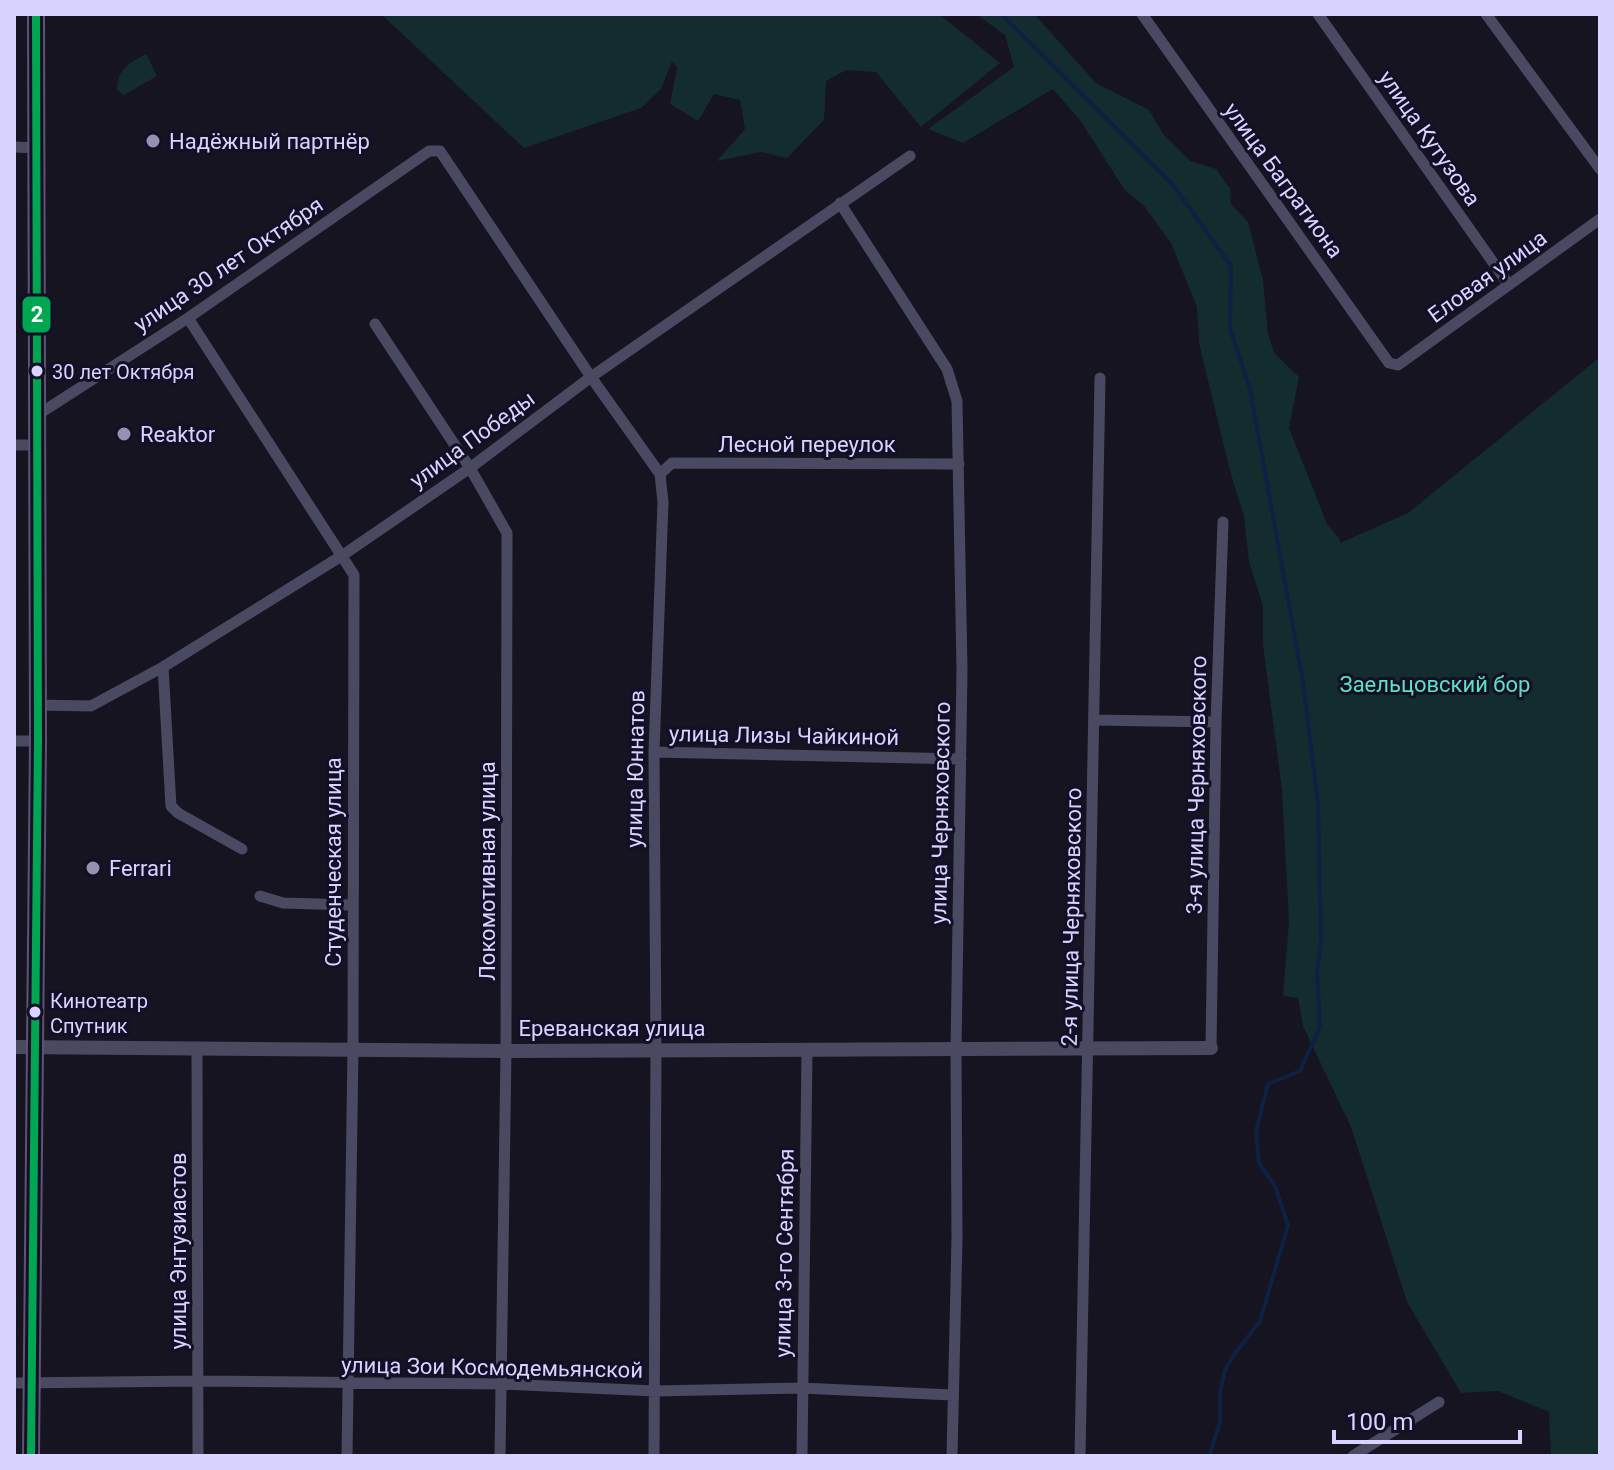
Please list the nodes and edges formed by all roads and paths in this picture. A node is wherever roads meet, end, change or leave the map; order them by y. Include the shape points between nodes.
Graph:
1 (36, 14) edge
2 (1142, 14) edge
3 (1318, 14) edge
4 (1486, 14) edge
5 (14, 147) edge
6 (38, 148) junction
7 (910, 156) dead end
8 (1600, 169) edge
9 (840, 203) junction
10 (1600, 219) edge
11 (1509, 285) junction
12 (188, 318) junction
13 (375, 324) dead end
14 (1398, 365) joint
15 (591, 377) junction
16 (1100, 378) dead end
17 (39, 414) junction
18 (14, 445) edge
19 (39, 445) junction
20 (959, 464) junction
21 (470, 468) junction
22 (660, 474) junction
23 (1223, 522) dead end
24 (343, 555) junction
25 (163, 667) junction
26 (36, 705) junction
27 (1094, 720) junction
28 (1216, 722) junction
29 (14, 741) edge
30 (38, 741) junction
31 (654, 752) junction
32 (961, 759) junction
33 (242, 849) dead end
34 (260, 896) dead end
35 (352, 905) junction
36 (14, 1047) edge
37 (35, 1047) junction
38 (197, 1047) junction
39 (1211, 1048) joint
40 (353, 1049) junction
41 (656, 1049) junction
42 (956, 1049) junction
43 (1089, 1049) junction
44 (807, 1050) junction
45 (506, 1051) junction
46 (198, 1381) junction
47 (23, 1383) edge
48 (348, 1383) junction
49 (501, 1384) junction
50 (801, 1388) junction
51 (655, 1391) junction
52 (952, 1395) junction
53 (1439, 1402) dead end
54 (31, 1456) edge
55 (198, 1456) edge
56 (347, 1456) edge
57 (500, 1456) edge
58 (654, 1456) edge
59 (802, 1456) edge
60 (952, 1456) edge
61 (1080, 1456) edge
62 (1353, 1456) edge

1 - 6 main road
2 - 14 street, улица Багратиона via 1389,363
3 - 11 street, улица Кутузова
4 - 8 street
5 - 6 street
6 - 17 main road
7 - 9 street, улица Победы
9 - 15 street, улица Победы
9 - 20 street, улица Черняховского via 947,369 957,401
10 - 11 street, Еловая улица
11 - 14 street, Еловая улица
12 - 15 street, улица 30 лет Октября via 429,151 440,151
12 - 17 street, улица 30 лет Октября
12 - 24 street, Студенческая улица
13 - 21 street, Локомотивная улица
15 - 21 street, улица Победы
15 - 22 street
16 - 27 street, 2-я улица Черняховского
17 - 19 main road
18 - 19 street
19 - 26 main road
20 - 22 street, Лесной переулок via 672,463
20 - 32 street, улица Черняховского
21 - 24 street, улица Победы
21 - 45 street, Локомотивная улица via 507,533
22 - 31 street, улица Юннатов
23 - 28 street, 3-я улица Черняховского
24 - 25 street, улица Победы
24 - 35 street, Студенческая улица via 354,575
25 - 26 street, улица Победы via 91,706
25 - 33 street via 171,806
26 - 30 main road
27 - 28 street
27 - 43 street, 2-я улица Черняховского
28 - 39 street, 3-я улица Черняховского
29 - 30 street
30 - 37 main road
31 - 32 street, улица Лизы Чайкиной
31 - 41 street, улица Юннатов
32 - 42 street, улица Черняховского
34 - 35 street via 283,903
35 - 40 street, Студенческая улица
36 - 37 street, Ереванская улица
37 - 38 street, Ереванская улица
37 - 47 main road
38 - 40 street, Ереванская улица
38 - 46 street, улица Энтузиастов
39 - 43 street, Ереванская улица
40 - 45 street, Ереванская улица
40 - 48 street, Студенческая улица
41 - 44 street, Ереванская улица
41 - 45 street, Ереванская улица
41 - 51 street, улица Юннатов
42 - 43 street, Ереванская улица
42 - 44 street, Ереванская улица
42 - 52 street, улица Черняховского
43 - 61 street, 2-я улица Черняховского
44 - 50 street, улица 3-го Сентября
45 - 49 street, Локомотивная улица
46 - 47 street, улица Зои Космодемьянской
46 - 48 street, улица Зои Космодемьянской
46 - 55 street, улица Энтузиастов
47 - 54 main road
48 - 49 street, улица Зои Космодемьянской
48 - 56 street, Студенческая улица
49 - 51 street, улица Зои Космодемьянской
49 - 57 street, Локомотивная улица
50 - 51 street, улица Зои Космодемьянской
50 - 52 street, улица Зои Космодемьянской
50 - 59 street, улица 3-го Сентября
51 - 58 street, улица Юннатов
52 - 60 street, улица Черняховского
53 - 62 street

